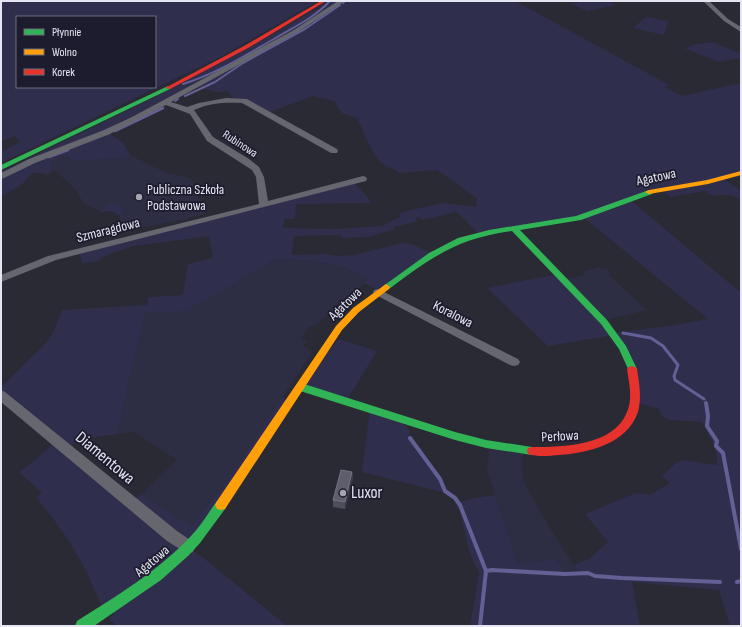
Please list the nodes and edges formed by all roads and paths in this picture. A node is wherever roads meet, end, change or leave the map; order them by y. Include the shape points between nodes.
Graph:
1 (324, 1) edge
2 (342, 1) edge
3 (706, 1) edge
4 (741, 30) edge
5 (166, 103) junction
6 (187, 110) junction
7 (334, 151) dead end
8 (1, 168) edge
9 (741, 173) edge
10 (1, 176) edge
11 (363, 179) dead end
12 (264, 205) junction
13 (514, 228) junction
14 (1, 279) edge
15 (378, 292) junction
16 (514, 362) dead end
17 (301, 387) junction
18 (1, 395) edge
19 (188, 548) junction
20 (82, 626) edge

1 - 8 main road via 212,65
2 - 5 street via 301,28
3 - 4 street
5 - 6 street, Rubinowa
5 - 10 street via 125,124
6 - 7 street via 226,100 244,101
6 - 12 street, Rubinowa via 193,112 210,139 257,170
9 - 13 main road, Agatowa via 636,195 575,219
11 - 12 street, Szmaragdowa
12 - 14 street, Szmaragdowa via 52,258
13 - 15 main road, Agatowa via 479,234 452,243
13 - 17 main road, Perłowa via 605,324 617,338 628,359 636,383 637,403 629,421 615,434 600,444 570,452 501,447 462,438
15 - 16 street, Koralowa
15 - 17 main road, Agatowa via 339,328
17 - 19 main road, Agatowa via 234,487
18 - 19 street, Diamentowa
19 - 20 main road, Agatowa via 152,580

